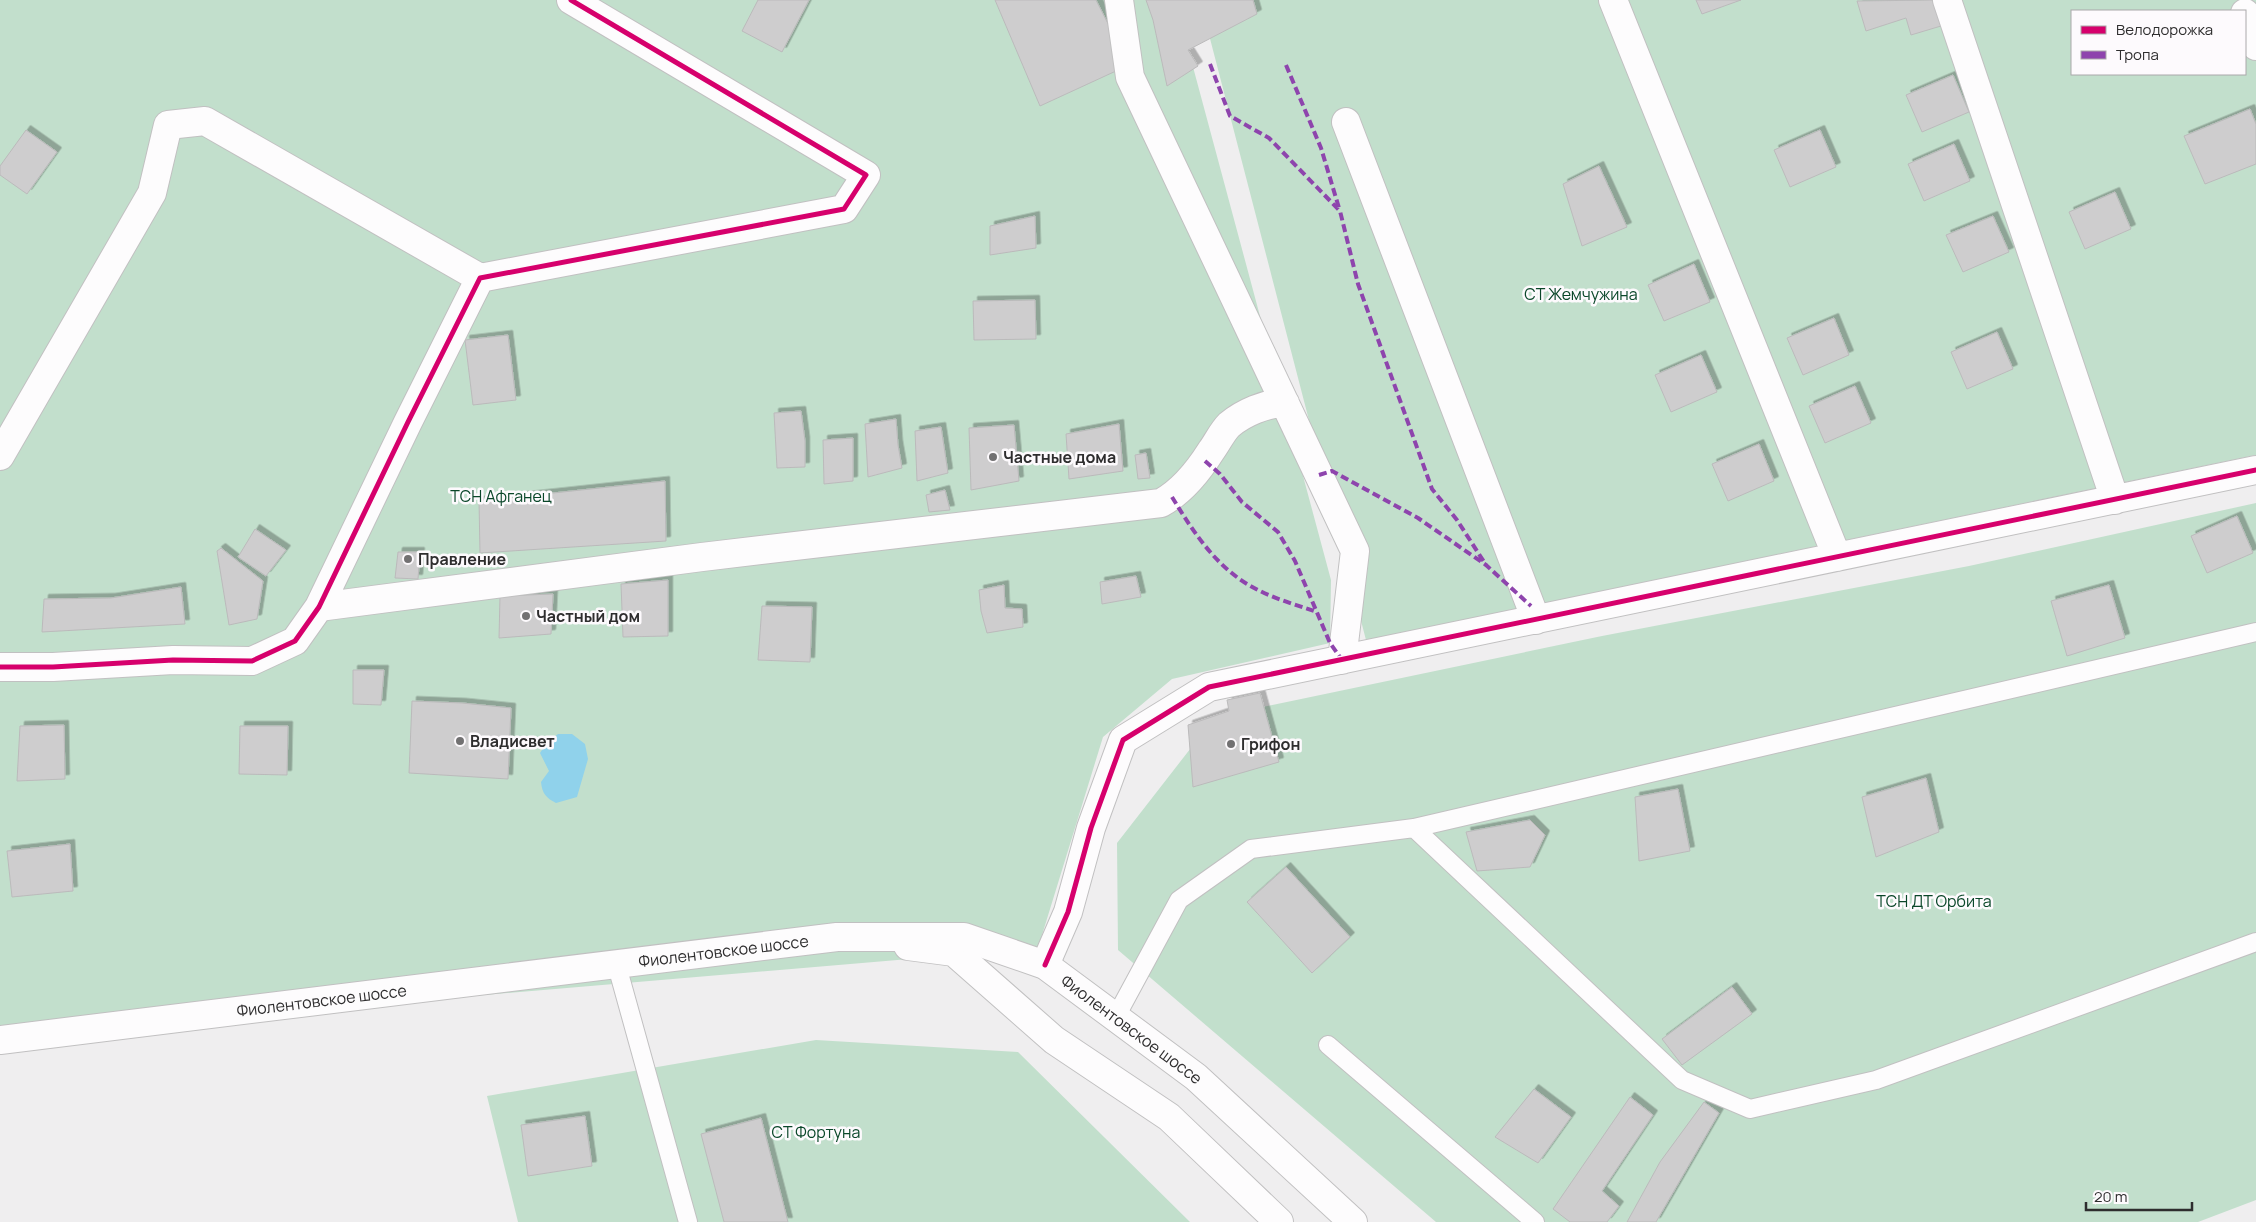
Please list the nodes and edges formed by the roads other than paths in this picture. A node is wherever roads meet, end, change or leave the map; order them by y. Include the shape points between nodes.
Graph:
1 (571, 0) edge
2 (1119, 0) edge
3 (1613, 0) edge
4 (1947, 0) edge
5 (2246, 18) edge
6 (2256, 46) edge
7 (1346, 122) dead end
8 (480, 278) junction
9 (1285, 403) junction
10 (0, 456) edge
11 (2256, 470) edge
12 (2115, 500) junction
13 (1837, 557) junction
14 (319, 607) junction
15 (1536, 620) junction
16 (2256, 632) edge
17 (1342, 660) junction
18 (0, 667) edge
19 (1414, 828) junction
20 (837, 938) junction
21 (2256, 942) edge
22 (1045, 965) junction
23 (616, 966) junction
24 (1119, 1012) dead end
25 (0, 1040) edge
26 (1328, 1045) dead end
27 (1532, 1221) edge
28 (688, 1222) edge
29 (1279, 1222) edge
30 (1353, 1222) edge

1 - 8 street via 866,175 844,210
2 - 9 street via 1130,77
3 - 13 street
4 - 12 street
5 - 6 street
7 - 15 street
8 - 10 street via 205,121 168,125 152,193
8 - 14 street
9 - 14 street via 1273,403 1258,409 1228,426 1205,460 1172,497 1161,503 702,557
9 - 17 street via 1355,551
11 - 12 street
12 - 13 street
13 - 15 street
14 - 18 street via 296,642 252,661 173,660
15 - 17 street
16 - 19 lane
17 - 22 street via 1210,687 1123,740 1091,828 1068,912
19 - 21 lane via 1682,1080 1750,1109 1876,1080
19 - 24 lane via 1252,849 1179,900
20 - 22 street, Фиолентовское шоссе via 964,937
20 - 23 street, Фиолентовское шоссе
20 - 29 street via 954,952 1054,1040 1169,1117
22 - 30 street, Фиолентовское шоссе via 1196,1077
23 - 25 street, Фиолентовское шоссе
23 - 28 lane
26 - 27 lane

